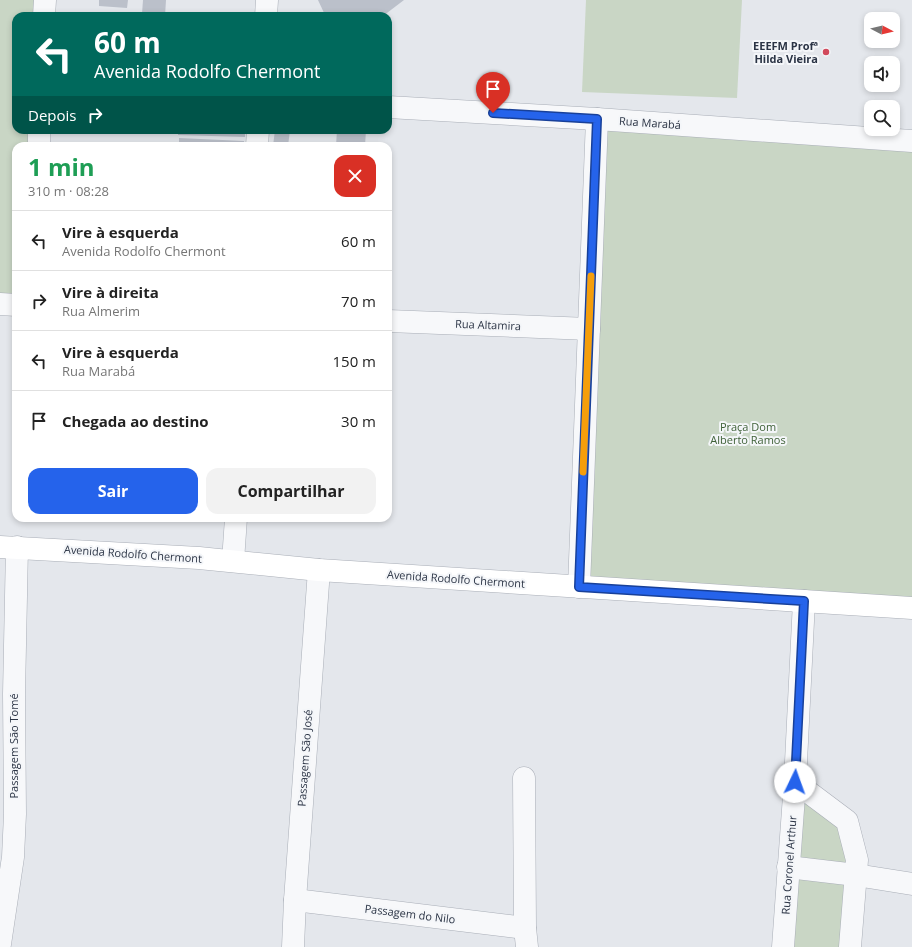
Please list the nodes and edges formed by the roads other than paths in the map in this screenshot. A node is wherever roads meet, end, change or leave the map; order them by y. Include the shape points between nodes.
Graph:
1 (45, 0) edge
2 (267, 0) edge
3 (44, 12) edge
4 (266, 12) edge
5 (392, 107) edge
6 (597, 119) junction
7 (912, 141) edge
8 (0, 304) edge
9 (12, 305) edge
10 (392, 321) edge
11 (589, 329) junction
12 (236, 522) edge
13 (9, 547) edge
14 (233, 561) junction
15 (319, 570) junction
16 (579, 587) junction
17 (804, 601) junction
18 (912, 608) edge
19 (524, 778) dead end
20 (795, 782) junction
21 (788, 867) junction
22 (856, 874) junction
23 (912, 884) edge
24 (295, 900) junction
25 (526, 937) edge
26 (0, 944) edge
27 (293, 947) edge
28 (783, 947) edge
29 (850, 947) edge

1 - 3 street
2 - 4 street
5 - 6 street, Rua Marabá
6 - 7 street, Rua Marabá
6 - 11 street
8 - 9 street
10 - 11 street, Rua Altamira
11 - 16 street
12 - 14 street
13 - 14 main road, Avenida Rodolfo Chermont
13 - 26 street, Passagem São Tomé via 14,694 14,814 13,857
14 - 15 main road, Avenida Rodolfo Chermont
15 - 16 main road, Avenida Rodolfo Chermont
15 - 24 street, Passagem São José
16 - 17 main road, Avenida Rodolfo Chermont
17 - 18 main road, Avenida Rodolfo Chermont
17 - 20 street, Rua Coronel Arthur
19 - 25 street
20 - 21 street, Rua Coronel Arthur
20 - 22 street via 847,821 857,860
21 - 22 street
21 - 28 street, Rua Coronel Arthur
22 - 23 street
22 - 29 street
24 - 25 street, Passagem do Nilo
24 - 27 street, Passagem São José

